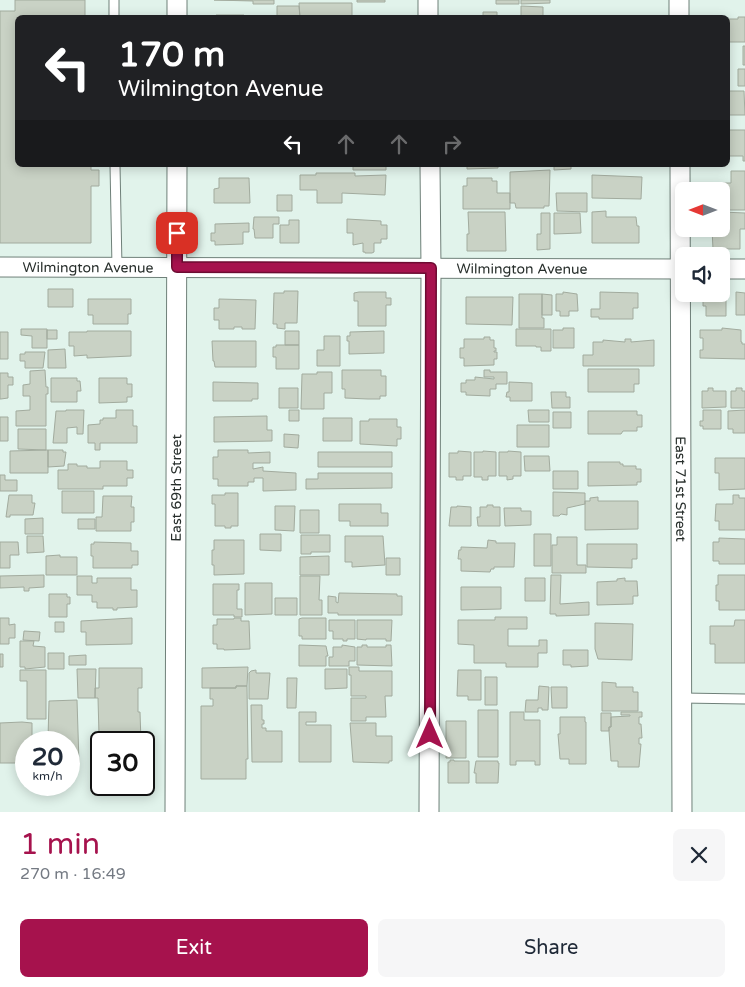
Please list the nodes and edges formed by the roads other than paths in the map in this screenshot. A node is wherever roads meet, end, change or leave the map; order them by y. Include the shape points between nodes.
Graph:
1 (114, 0) edge
2 (177, 0) edge
3 (428, 0) edge
4 (679, 0) edge
5 (114, 15) edge
6 (177, 15) edge
7 (428, 15) edge
8 (679, 15) edge
9 (116, 167) edge
10 (177, 167) edge
11 (430, 167) edge
12 (680, 167) edge
13 (682, 247) edge
14 (0, 267) edge
15 (116, 267) junction
16 (177, 267) junction
17 (431, 268) junction
18 (745, 268) edge
19 (675, 269) edge
20 (730, 269) edge
21 (682, 302) edge
22 (682, 698) junction
23 (745, 699) edge
24 (175, 812) edge
25 (429, 812) edge
26 (682, 812) edge

1 - 5 lane
2 - 6 street
3 - 7 street
4 - 8 street
9 - 15 lane
10 - 16 street, East 69th Street
11 - 17 street
12 - 13 street, East 71st Street
14 - 15 street, Wilmington Avenue
15 - 16 street, Wilmington Avenue
16 - 17 street, Wilmington Avenue
16 - 24 street, East 69th Street
17 - 19 street, Wilmington Avenue
17 - 25 street
18 - 20 street
21 - 22 street, East 71st Street
22 - 23 lane
22 - 26 street, East 71st Street

